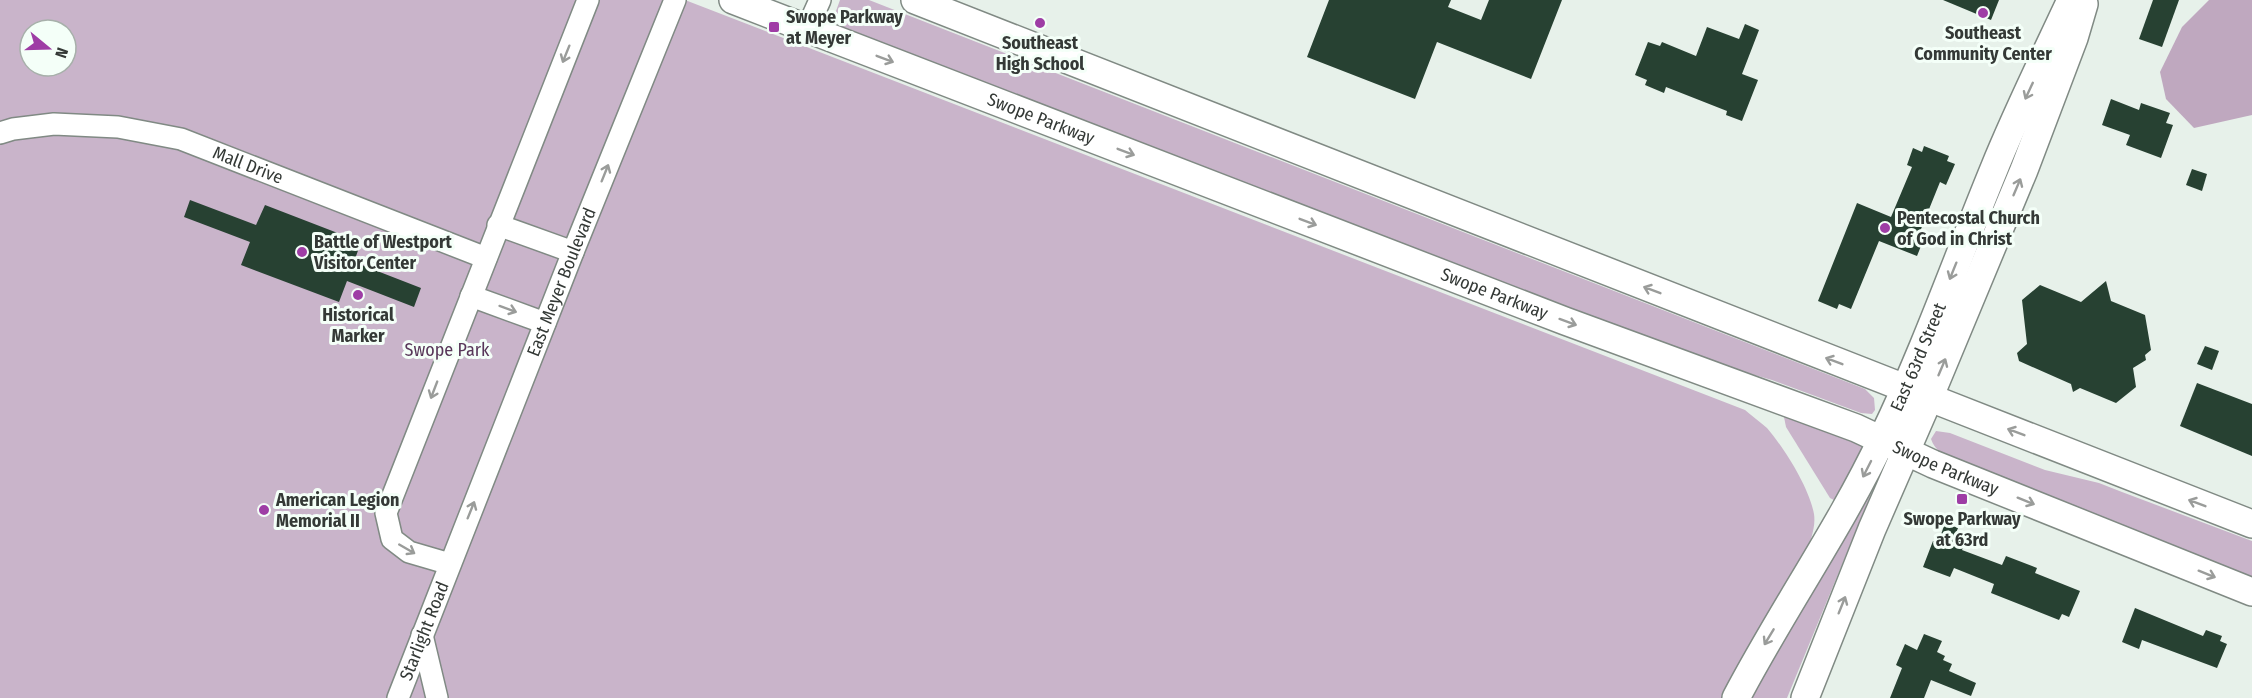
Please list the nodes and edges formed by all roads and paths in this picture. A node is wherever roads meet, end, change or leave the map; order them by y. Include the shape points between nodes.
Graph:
1 (588, 0) edge
2 (675, 0) edge
3 (733, 0) edge
4 (820, 0) edge
5 (915, 0) edge
6 (2071, 0) edge
7 (2085, 0) edge
8 (807, 29) junction
9 (0, 133) edge
10 (498, 225) junction
11 (573, 252) junction
12 (486, 258) junction
13 (471, 296) junction
14 (545, 323) junction
15 (1917, 394) junction
16 (1882, 439) junction
17 (1906, 451) junction
18 (2252, 524) edge
19 (450, 564) junction
20 (2252, 592) edge
21 (422, 635) junction
22 (398, 698) edge
23 (437, 698) edge
24 (1736, 698) edge
25 (1805, 698) edge

1 -> 10 street
11 -> 2 street, East Meyer Boulevard
3 - 8 main road, Swope Parkway
4 - 8 street
15 -> 5 main road
6 -> 15 main road, East 63rd Street via 2008,135
15 -> 7 main road, East 63rd Street via 2024,170
8 -> 16 main road, Swope Parkway
9 - 12 street, Mall Drive via 54,124 118,127 181,139
10 - 11 street
10 - 12 street
11 - 14 street, East Meyer Boulevard
12 - 13 street
13 -> 14 street
13 -> 19 street via 386,513 392,539 409,552
19 -> 14 street, East Meyer Boulevard
15 - 16 main road, East 63rd Street
15 - 17 main road, East 63rd Street
18 -> 15 main road
16 - 17 main road, Swope Parkway
16 -> 24 main road, East 63rd Street via 1834,531
17 -> 20 main road, Swope Parkway
25 -> 17 main road, East 63rd Street
19 - 21 street, Starlight Road
21 - 22 street, Starlight Road
21 - 23 street

